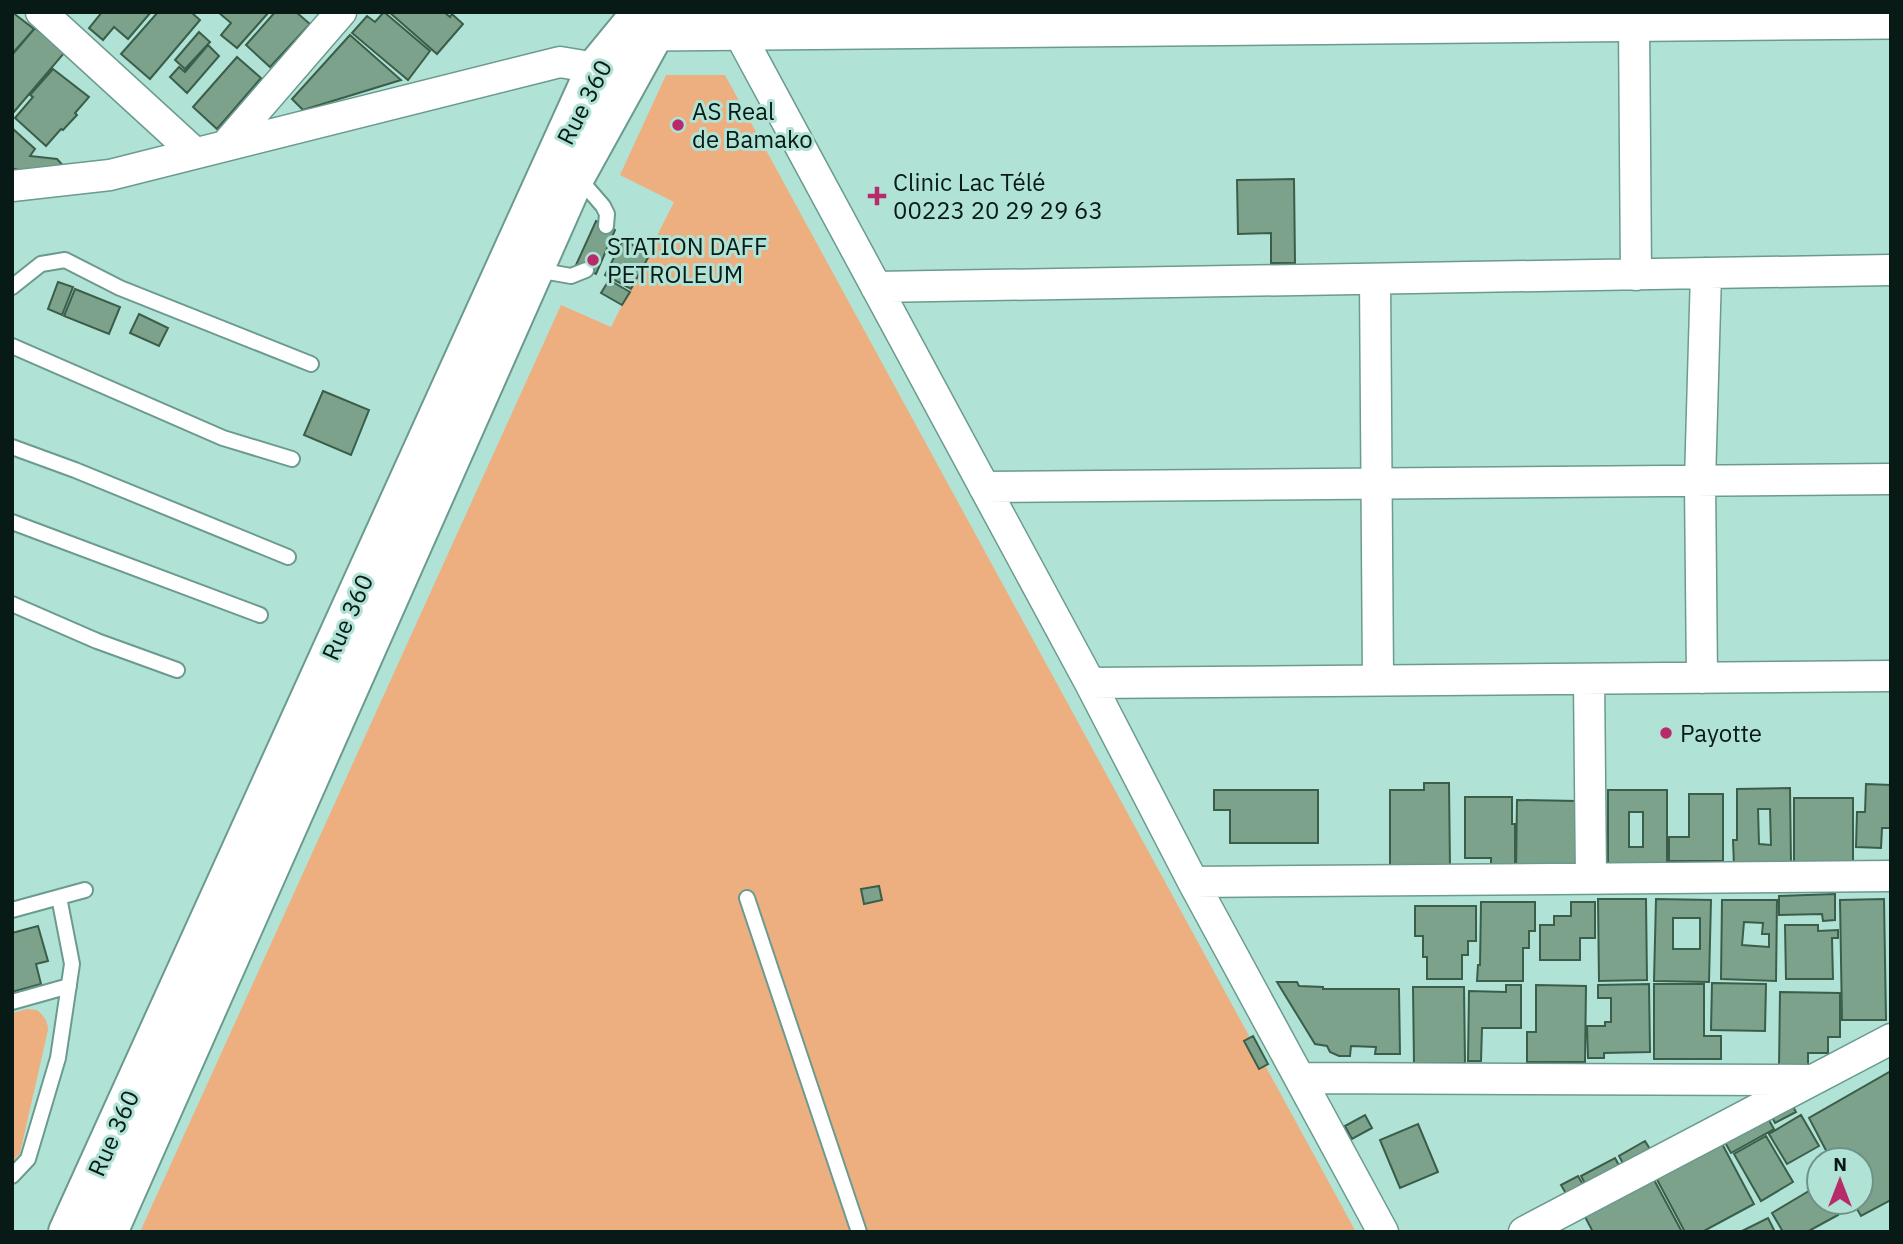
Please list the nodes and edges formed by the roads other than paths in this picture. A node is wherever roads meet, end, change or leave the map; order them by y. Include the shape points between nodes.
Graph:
1 (41, 12) edge
2 (341, 12) edge
3 (1634, 17) edge
4 (651, 19) edge
5 (1005, 20) edge
6 (1891, 20) edge
7 (738, 31) junction
8 (596, 68) junction
9 (225, 146) junction
10 (195, 153) junction
11 (576, 175) junction
12 (12, 186) edge
13 (606, 226) dead end
14 (535, 269) junction
15 (586, 270) dead end
16 (1891, 270) edge
17 (1706, 273) junction
18 (1636, 275) junction
19 (1375, 279) junction
20 (12, 286) edge
21 (876, 287) junction
22 (12, 346) edge
23 (311, 364) dead end
24 (12, 447) edge
25 (292, 459) dead end
26 (1891, 479) edge
27 (1700, 481) junction
28 (1377, 484) junction
29 (984, 487) junction
30 (12, 522) edge
31 (289, 557) dead end
32 (12, 604) edge
33 (261, 615) dead end
34 (177, 670) dead end
35 (1891, 676) edge
36 (1702, 678) junction
37 (1589, 679) junction
38 (1378, 680) junction
39 (1090, 683) junction
40 (1891, 876) edge
41 (1591, 878) junction
42 (1193, 882) junction
43 (85, 890) dead end
44 (59, 897) junction
45 (747, 898) dead end
46 (12, 910) edge
47 (69, 986) junction
48 (12, 1002) edge
49 (1891, 1039) edge
50 (1300, 1078) junction
51 (1810, 1080) junction
52 (12, 1176) edge
53 (68, 1232) edge
54 (108, 1232) edge
55 (859, 1232) edge
56 (1383, 1232) edge
57 (1524, 1232) edge

1 - 10 street
2 - 9 street
3 - 5 street
3 - 6 street
3 - 18 street
4 - 7 street
4 - 8 main road, Rue 360
4 - 11 main road, Rue 360
5 - 7 street
7 - 21 street
8 - 9 street via 560,62
8 - 53 main road, Rue 360
9 - 10 street
10 - 12 street via 110,174
11 - 13 lane via 603,206
11 - 14 main road, Rue 360
14 - 15 lane via 571,276
14 - 54 main road, Rue 360
16 - 17 street
17 - 18 street
17 - 27 street
18 - 19 street
19 - 21 street
19 - 28 street
20 - 23 lane via 41,264 65,260 120,288
21 - 29 street
22 - 25 lane via 223,438
24 - 31 lane
26 - 27 street
27 - 28 street
27 - 36 street
28 - 29 street
28 - 38 street
29 - 39 street
30 - 33 lane
32 - 34 lane
35 - 36 street
36 - 37 street
37 - 38 street
37 - 41 street
38 - 39 street
39 - 42 street
40 - 41 street
41 - 42 street
42 - 50 street
43 - 44 lane
44 - 46 lane
44 - 47 lane via 72,964
45 - 55 lane
47 - 48 lane
47 - 52 lane via 58,1059 32,1147 28,1159
49 - 51 street
50 - 51 street
50 - 56 street
51 - 57 street

